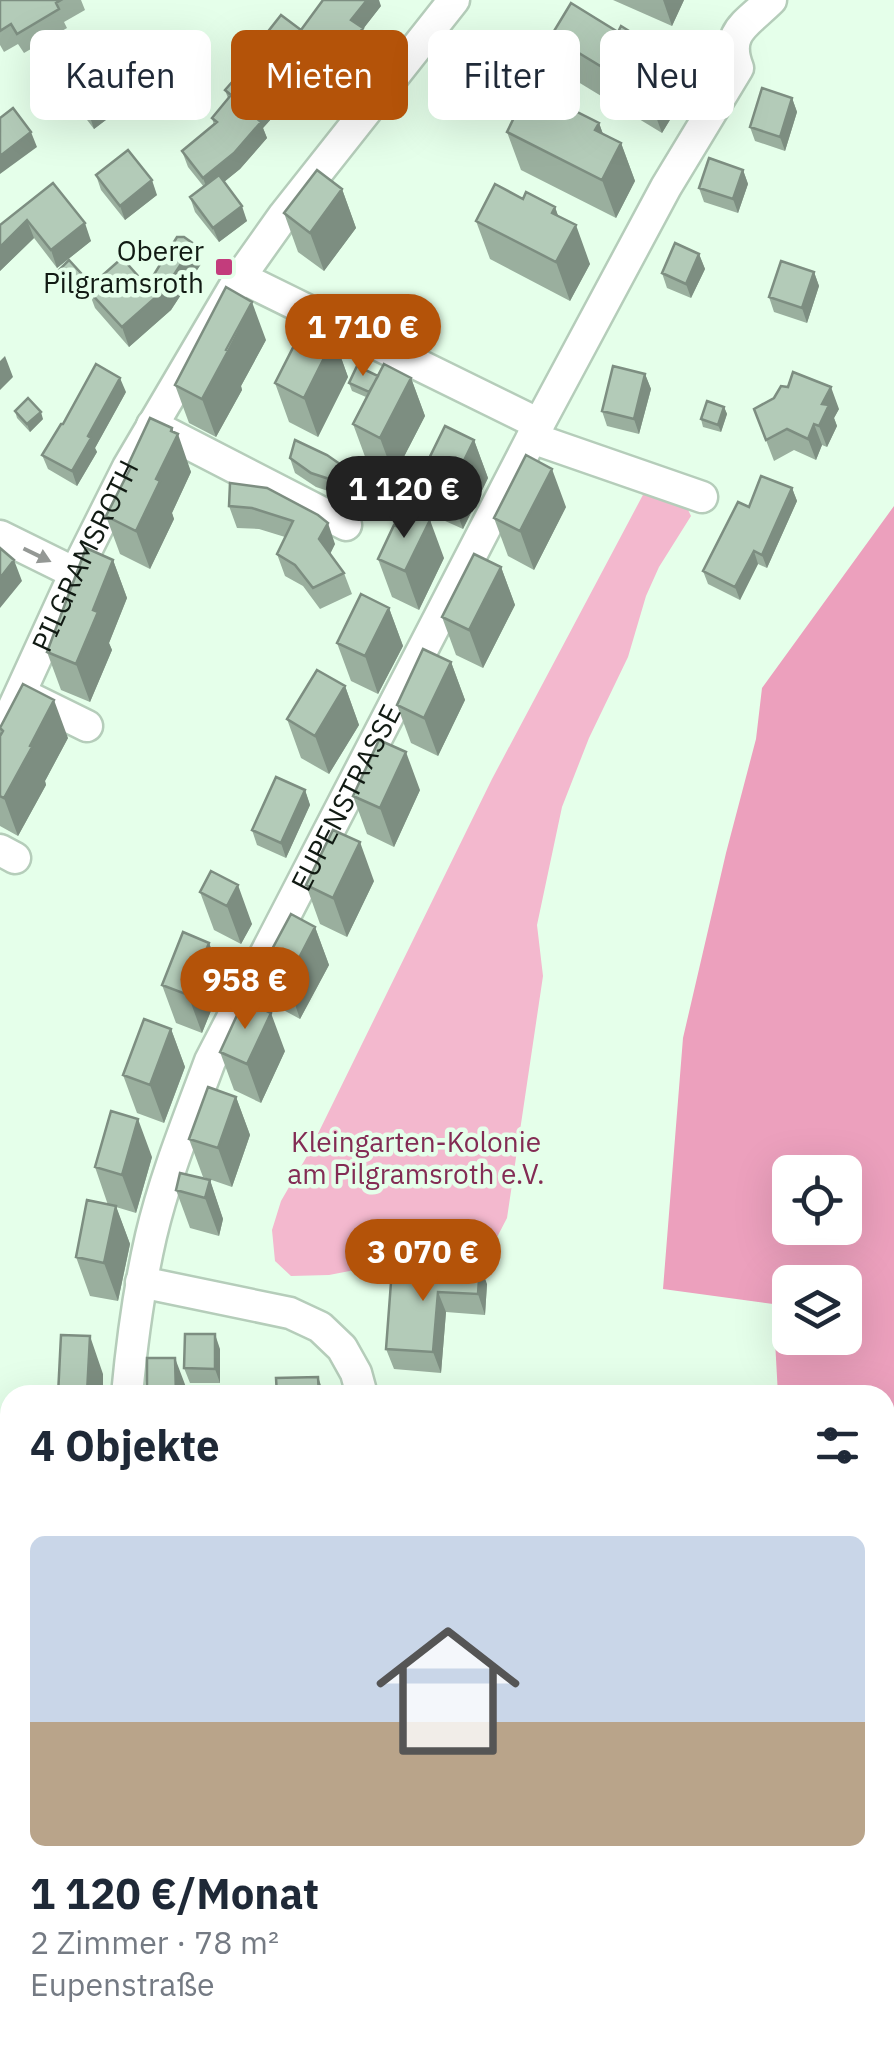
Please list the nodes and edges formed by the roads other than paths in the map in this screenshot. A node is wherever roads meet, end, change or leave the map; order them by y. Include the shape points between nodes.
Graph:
1 (771, 0) edge
2 (441, 8) edge
3 (240, 277) junction
4 (152, 425) junction
5 (536, 431) junction
6 (702, 497) dead end
7 (346, 525) dead end
8 (0, 536) edge
9 (75, 573) junction
10 (21, 694) junction
11 (87, 726) dead end
12 (0, 737) edge
13 (141, 1282) junction
14 (128, 1385) edge
15 (359, 1385) edge

1 - 5 street, EUPENSTRASSE via 734,37 738,68
2 - 3 street, PILGRAMSROTH
3 - 4 street, PILGRAMSROTH
3 - 5 street
4 - 7 street
4 - 9 street, PILGRAMSROTH
5 - 6 street
5 - 13 street, EUPENSTRASSE via 210,1061
8 -> 9 street
9 - 10 street, PILGRAMSROTH
10 - 11 street
10 - 12 street, PILGRAMSROTH
13 - 14 street, EUPENSTRASSE
13 - 15 street via 290,1313 320,1327 342,1348

